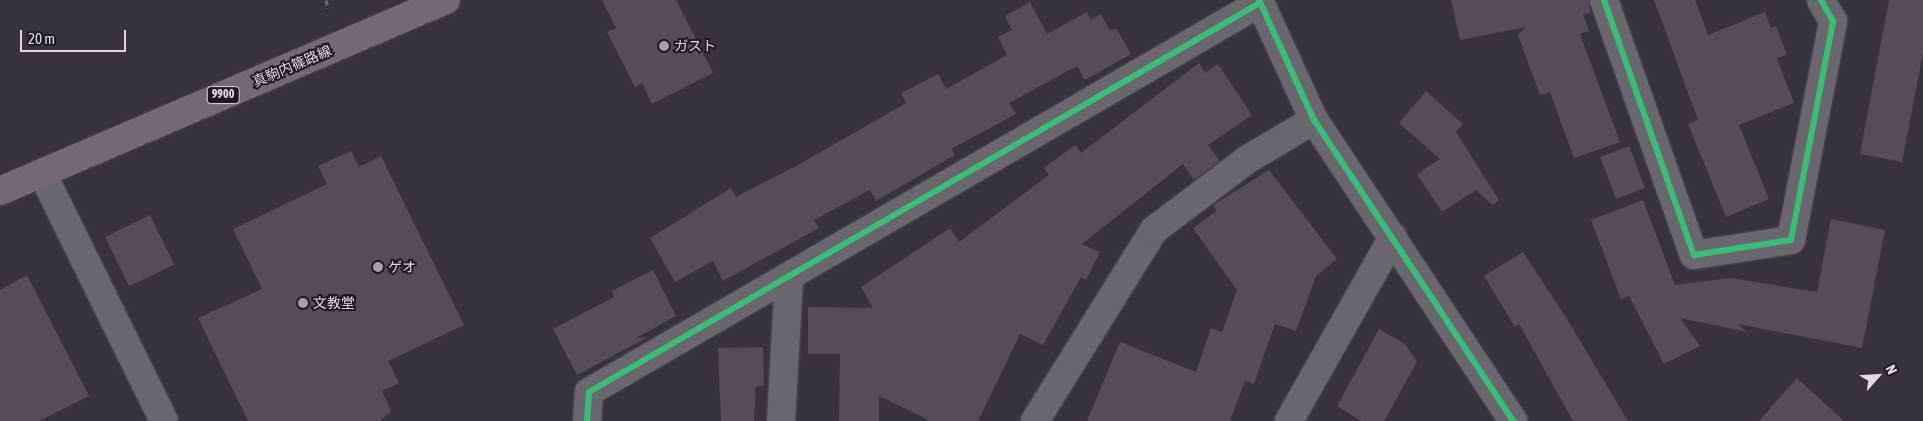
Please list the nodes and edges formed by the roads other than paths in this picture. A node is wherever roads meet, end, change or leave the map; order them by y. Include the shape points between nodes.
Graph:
1 (446, 0) edge
2 (1604, 0) edge
3 (1821, 0) edge
4 (1258, 2) edge
5 (1314, 120) junction
6 (42, 173) junction
7 (0, 191) edge
8 (1393, 237) junction
9 (789, 277) junction
10 (164, 421) edge
11 (587, 421) edge
12 (781, 421) edge
13 (1035, 421) edge
14 (1288, 421) edge
15 (1513, 421) edge

1 - 6 main road, 真駒内篠路線 / 9900
2 - 3 street via 1694,255 1791,240 1833,21
4 - 5 street
4 - 9 street
5 - 8 street
5 - 13 street via 1248,159 1154,230
6 - 7 main road, 真駒内篠路線 / 9900
6 - 10 street
8 - 14 street
8 - 15 street
9 - 11 street via 589,392
9 - 12 street

